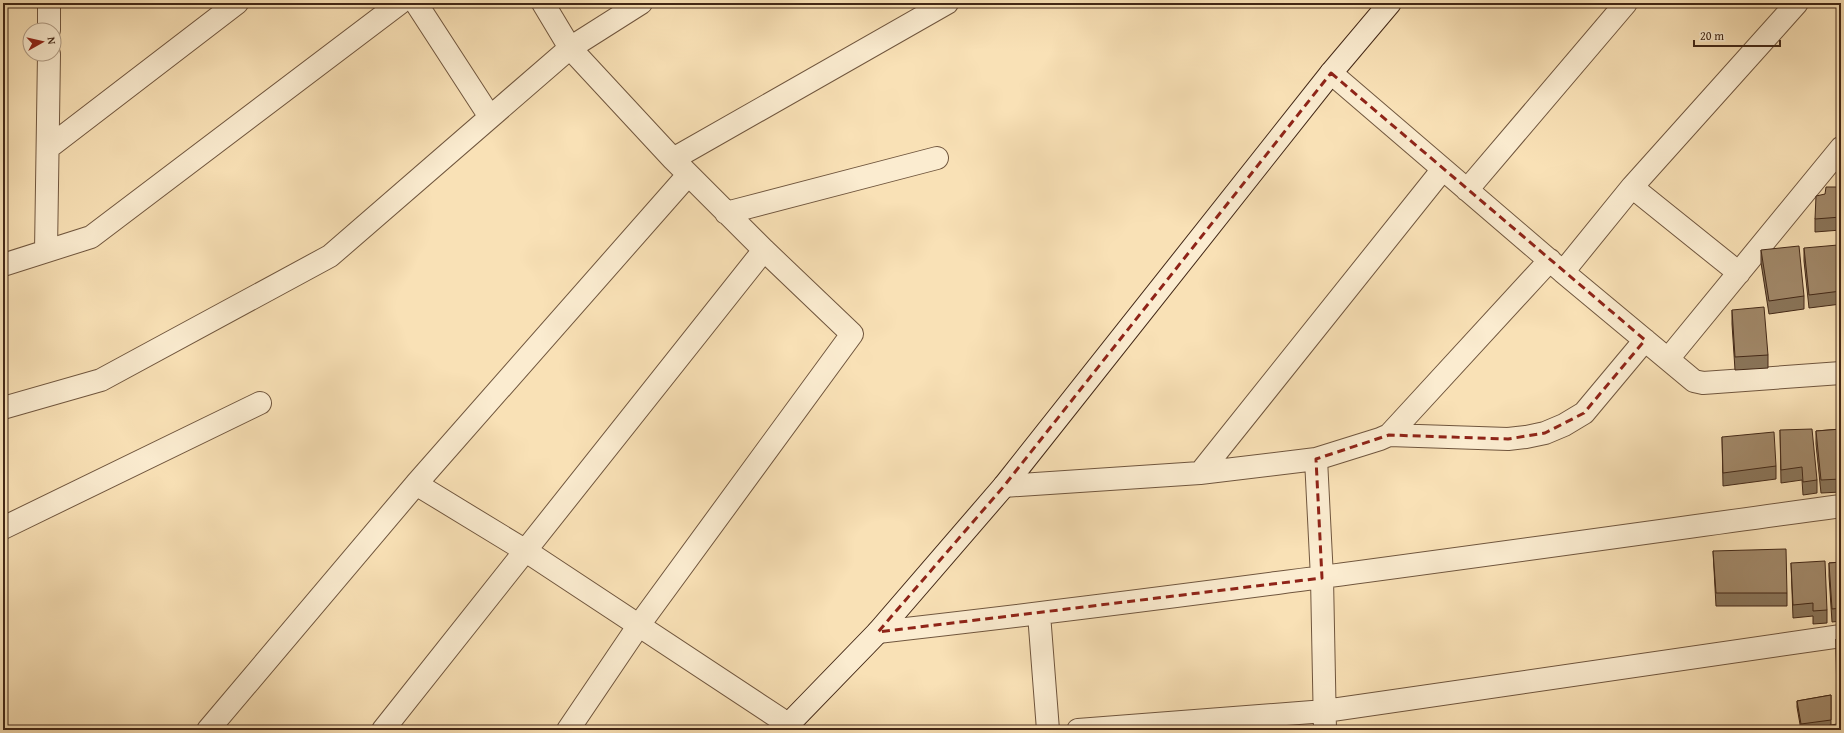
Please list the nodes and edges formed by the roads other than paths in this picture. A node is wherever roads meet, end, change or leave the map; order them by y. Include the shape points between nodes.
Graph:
1 (237, 3) edge
2 (400, 3) edge
3 (416, 3) edge
4 (543, 3) edge
5 (641, 3) edge
6 (947, 3) edge
7 (1390, 3) edge
8 (1626, 3) edge
9 (1797, 3) edge
10 (50, 4) edge
11 (49, 22) edge
12 (570, 48) junction
13 (49, 62) edge
14 (1331, 72) junction
15 (490, 117) junction
16 (48, 148) junction
17 (1841, 148) edge
18 (937, 158) dead end
19 (673, 159) junction
20 (1443, 169) junction
21 (688, 175) junction
22 (1632, 187) junction
23 (1467, 190) junction
24 (726, 213) junction
25 (764, 250) junction
26 (46, 251) junction
27 (3, 265) edge
28 (1557, 266) junction
29 (1739, 273) junction
30 (1645, 340) junction
31 (1668, 359) junction
32 (1841, 373) edge
33 (260, 403) dead end
34 (3, 408) edge
35 (1389, 435) junction
36 (1316, 459) junction
37 (1200, 473) junction
38 (416, 484) junction
39 (1004, 486) junction
40 (1841, 506) edge
41 (3, 528) edge
42 (526, 551) junction
43 (1322, 578) junction
44 (1039, 614) junction
45 (639, 625) junction
46 (878, 632) junction
47 (1841, 636) edge
48 (1325, 720) edge
49 (785, 727) edge
50 (208, 730) edge
51 (383, 730) edge
52 (568, 730) edge
53 (1048, 730) edge
54 (1078, 730) edge

1 - 16 street
2 - 26 street via 91,237
3 - 15 street
4 - 12 street
5 - 12 street
6 - 19 street
7 - 14 street
8 - 23 street
9 - 22 street
10 - 11 street
12 - 15 street
12 - 19 street
13 - 16 street
14 - 20 street
14 - 39 street
15 - 34 street via 330,256 101,380
16 - 26 street
17 - 29 street
18 - 24 street
19 - 21 street
20 - 23 street
20 - 37 street
21 - 24 street
21 - 38 street
22 - 28 street
22 - 29 street
23 - 28 street
24 - 25 street
25 - 42 street
25 - 45 street via 852,334
26 - 27 street
28 - 30 street
28 - 35 street
29 - 31 street
30 - 31 street
30 - 35 street via 1584,413 1545,433 1508,439
31 - 32 street via 1694,381 1703,383
33 - 41 street
35 - 36 street
36 - 37 street
36 - 43 street
37 - 39 street
38 - 42 street
38 - 50 street
39 - 46 street
40 - 43 street
42 - 45 street
42 - 51 street
43 - 44 street
43 - 48 street
44 - 46 street
44 - 53 street
45 - 49 street
45 - 52 street
46 - 49 street
47 - 48 street
48 - 54 street

